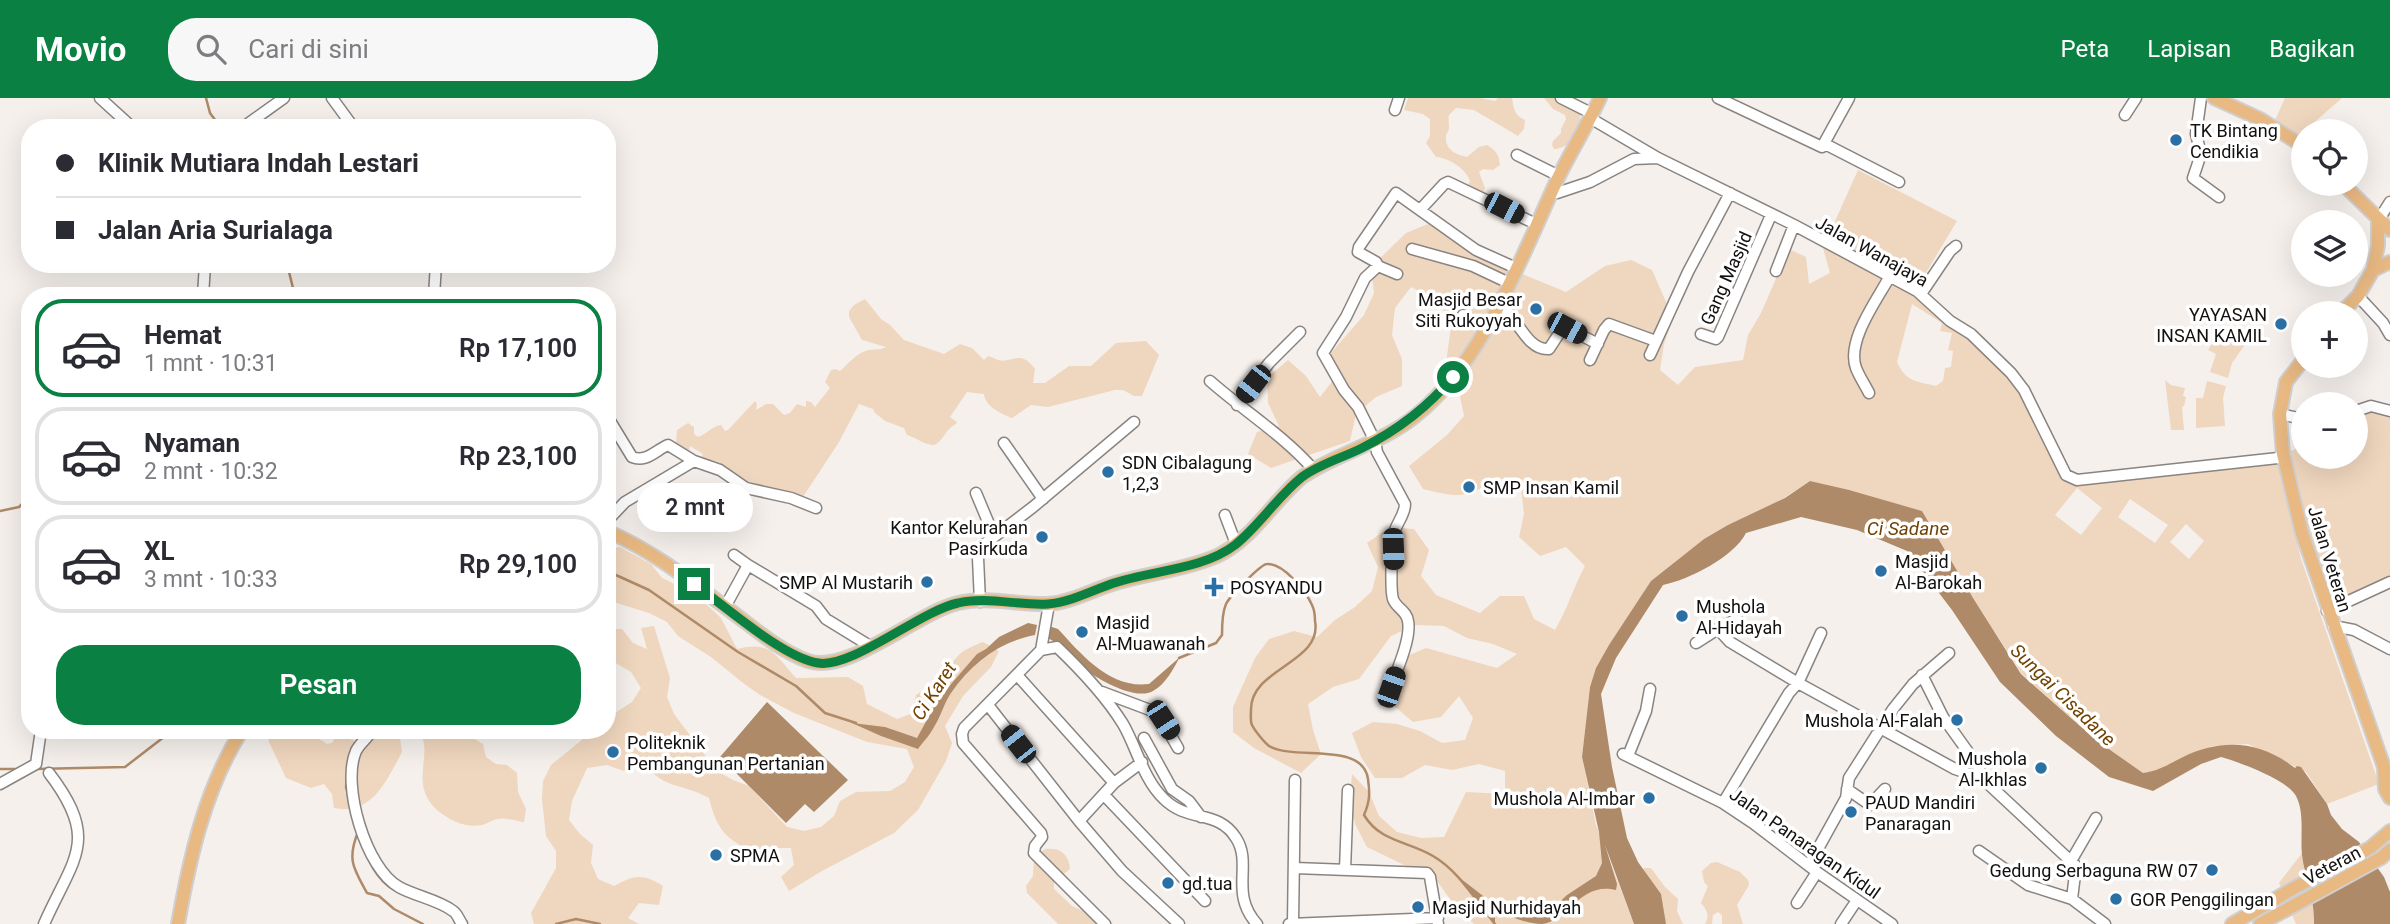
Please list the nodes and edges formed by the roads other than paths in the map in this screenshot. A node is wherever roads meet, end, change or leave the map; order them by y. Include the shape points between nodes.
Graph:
1 (100, 98) edge
2 (284, 98) edge
3 (332, 98) edge
4 (1399, 98) edge
5 (1561, 98) edge
6 (1600, 98) edge
7 (1718, 98) edge
8 (1849, 98) edge
9 (2136, 98) edge
10 (2201, 98) edge
11 (2214, 98) edge
12 (1731, 101) edge
13 (1395, 110) dead end
14 (2124, 115) dead end
15 (1592, 116) junction
16 (123, 119) edge
17 (255, 119) edge
18 (347, 119) edge
19 (2291, 138) edge
20 (1825, 144) junction
21 (1517, 155) dead end
22 (1658, 158) junction
23 (1559, 176) junction
24 (1899, 182) dead end
25 (1552, 191) junction
26 (1730, 193) junction
27 (2354, 196) edge
28 (2219, 197) dead end
29 (2390, 202) edge
30 (1420, 210) junction
31 (1771, 215) junction
32 (2378, 221) junction
33 (1536, 225) junction
34 (1794, 225) junction
35 (2390, 230) edge
36 (1956, 246) dead end
37 (1412, 249) dead end
38 (2390, 262) edge
39 (1378, 266) junction
40 (1516, 268) junction
41 (2373, 270) junction
42 (1776, 271) dead end
43 (1397, 274) dead end
44 (1890, 276) junction
45 (1508, 283) junction
46 (1921, 294) junction
47 (2358, 296) junction
48 (2353, 301) edge
49 (1499, 303) junction
50 (1464, 315) dead end
51 (1486, 328) junction
52 (1300, 332) dead end
53 (1701, 334) dead end
54 (2390, 335) edge
55 (1653, 340) dead end
56 (1598, 344) junction
57 (1650, 355) dead end
58 (1590, 360) dead end
59 (2291, 376) edge
60 (1210, 381) dead end
61 (1869, 393) dead end
62 (1237, 405) junction
63 (2368, 407) edge
64 (2390, 411) edge
65 (2280, 414) junction
66 (2291, 416) edge
67 (1134, 422) dead end
68 (616, 431) edge
69 (1375, 441) junction
70 (1004, 443) dead end
71 (2283, 454) junction
72 (694, 461) junction
73 (1313, 469) junction
74 (976, 493) dead end
75 (1043, 499) junction
76 (816, 508) dead end
77 (616, 509) edge
78 (1225, 516) dead end
79 (616, 536) edge
80 (994, 536) junction
81 (1236, 544) junction
82 (734, 555) dead end
83 (748, 565) junction
84 (2390, 582) edge
85 (980, 602) junction
86 (1049, 604) junction
87 (725, 607) junction
88 (2328, 611) junction
89 (1737, 619) dead end
90 (2333, 626) junction
91 (1718, 629) junction
92 (1821, 633) dead end
93 (1696, 643) dead end
94 (1042, 645) junction
95 (870, 646) junction
96 (2390, 649) edge
97 (1949, 653) dead end
98 (1017, 675) junction
99 (1922, 675) junction
100 (1798, 682) junction
101 (1650, 689) dead end
102 (1099, 690) junction
103 (1387, 699) dead end
104 (988, 705) junction
105 (1882, 727) junction
106 (1144, 737) dead end
107 (40, 739) edge
108 (237, 739) edge
109 (365, 739) edge
110 (1178, 748) dead end
111 (1142, 762) junction
112 (2387, 770) edge
113 (49, 773) dead end
114 (1983, 779) junction
115 (1295, 780) dead end
116 (1114, 783) junction
117 (0, 784) edge
118 (1847, 789) junction
119 (1885, 789) dead end
120 (1348, 790) dead end
121 (1104, 795) junction
122 (2390, 798) edge
123 (1723, 803) junction
124 (1201, 817) junction
125 (2096, 818) dead end
126 (1079, 821) junction
127 (2390, 831) edge
128 (1979, 850) dead end
129 (2386, 856) edge
130 (2071, 861) junction
131 (1294, 868) junction
132 (1813, 868) junction
133 (1345, 870) junction
134 (1857, 900) junction
135 (2072, 900) junction
136 (1205, 901) dead end
137 (1797, 903) dead end
138 (1438, 921) edge
139 (461, 923) edge
140 (1291, 923) edge
141 (44, 924) edge
142 (178, 924) edge
143 (1105, 924) edge
144 (1179, 924) edge
145 (1257, 924) edge
146 (1841, 924) edge
147 (1892, 924) edge
148 (2105, 924) edge
149 (2232, 924) edge
150 (2260, 924) edge

1 - 16 street
2 - 17 street
3 - 18 street
4 - 13 street
5 - 15 street, Jalan Wanajaya
6 - 15 main road
7 - 12 street
8 - 20 street
9 - 14 street
10 - 28 street via 2196,134 2201,154 2193,178
11 - 19 main road
12 - 20 street via 1817,147
15 - 22 street, Jalan Wanajaya
15 - 23 main road
20 - 24 street
21 - 23 street
22 - 25 street via 1634,159 1590,182
22 - 26 street, Jalan Wanajaya
23 - 25 main road
25 - 33 main road
26 - 31 street, Jalan Wanajaya
26 - 57 street
27 - 32 main road
29 - 32 street
30 - 33 street via 1451,182
30 - 39 street via 1393,195 1359,247 1359,252
30 - 40 street via 1476,250
31 - 34 street, Jalan Wanajaya
31 - 53 street, Gang Masjid via 1718,337
32 - 35 main road
32 - 41 main road
33 - 40 main road
34 - 42 street
34 - 44 street, Jalan Wanajaya
36 - 46 street
37 - 45 street via 1473,266
38 - 41 main road
39 - 43 street
39 - 69 street via 1365,278 1323,355
40 - 45 main road
41 - 47 main road
44 - 46 street, Jalan Wanajaya
44 - 61 street via 1854,350 1855,367
45 - 49 main road
46 - 71 street, Jalan Wanajaya via 2011,373 2070,478 2149,473
47 - 48 main road
47 - 54 street
49 - 51 main road
49 - 56 street via 1539,348 1549,349 1567,328
50 - 51 street
51 - 69 main road via 1439,393 1414,417
52 - 62 street
55 - 56 street via 1609,324
56 - 58 street
59 - 65 main road, Jalan Veteran
60 - 62 street
62 - 73 street via 1292,446
63 - 64 street
65 - 66 street
65 - 71 main road, Jalan Veteran
67 - 75 street
68 - 72 street via 638,460 668,444
69 - 73 main road
69 - 103 street via 1405,504 1393,531 1392,589 1395,604 1409,624
70 - 75 street
71 - 88 main road, Jalan Veteran via 2302,533
72 - 76 street via 720,470 746,488
72 - 77 street
73 - 81 main road
74 - 80 street
75 - 80 street
78 - 81 street
79 - 87 main road via 661,561
80 - 85 street via 979,551
81 - 86 main road via 1206,560
82 - 83 street
83 - 87 street
83 - 95 street
84 - 88 street
85 - 86 main road
85 - 95 main road via 943,608
86 - 94 street
87 - 95 main road via 766,638 817,663 836,663
88 - 90 main road, Jalan Veteran
89 - 91 street
90 - 96 street via 2354,630
90 - 112 main road, Jalan Veteran
91 - 93 street
91 - 100 street via 1730,642
92 - 100 street
94 - 98 street
94 - 102 street via 1057,647
97 - 99 street
98 - 104 street
98 - 116 street
99 - 105 street
99 - 114 street
100 - 105 street
100 - 123 street
101 - 123 street, Jalan Panaragan Kidul via 1646,711 1625,755
102 - 110 street via 1158,713
102 - 111 street via 1124,725
104 - 126 street
104 - 143 street via 964,728 963,743 1039,830 1042,837 1034,853
105 - 114 street via 1949,766
105 - 118 street via 1849,778
106 - 124 street via 1172,789
107 - 117 street via 36,764
108 - 142 main road via 205,810
109 - 139 street via 356,751 350,783 370,853 397,886 454,911
111 - 116 street
111 - 124 street via 1162,798
112 - 122 main road, Jalan Veteran via 2385,789
113 - 141 street via 74,814 79,837 73,866
114 - 130 street
115 - 131 street
116 - 121 street
118 - 119 street via 1870,805
118 - 132 street
120 - 133 street
121 - 126 street
121 - 136 street
123 - 132 street, Jalan Panaragan Kidul
124 - 145 street via 1222,823 1240,843 1242,892 1247,912
125 - 130 street
126 - 144 street via 1122,871
127 - 149 main road via 2370,848
128 - 135 street via 2028,885
129 - 150 main road, Veteran
130 - 135 street via 2076,870
131 - 133 street
131 - 140 street
132 - 134 street, Jalan Panaragan Kidul
132 - 137 street
133 - 138 street via 1427,873
134 - 146 street
134 - 147 street, Jalan Panaragan Kidul
135 - 148 street
138 - 140 street

